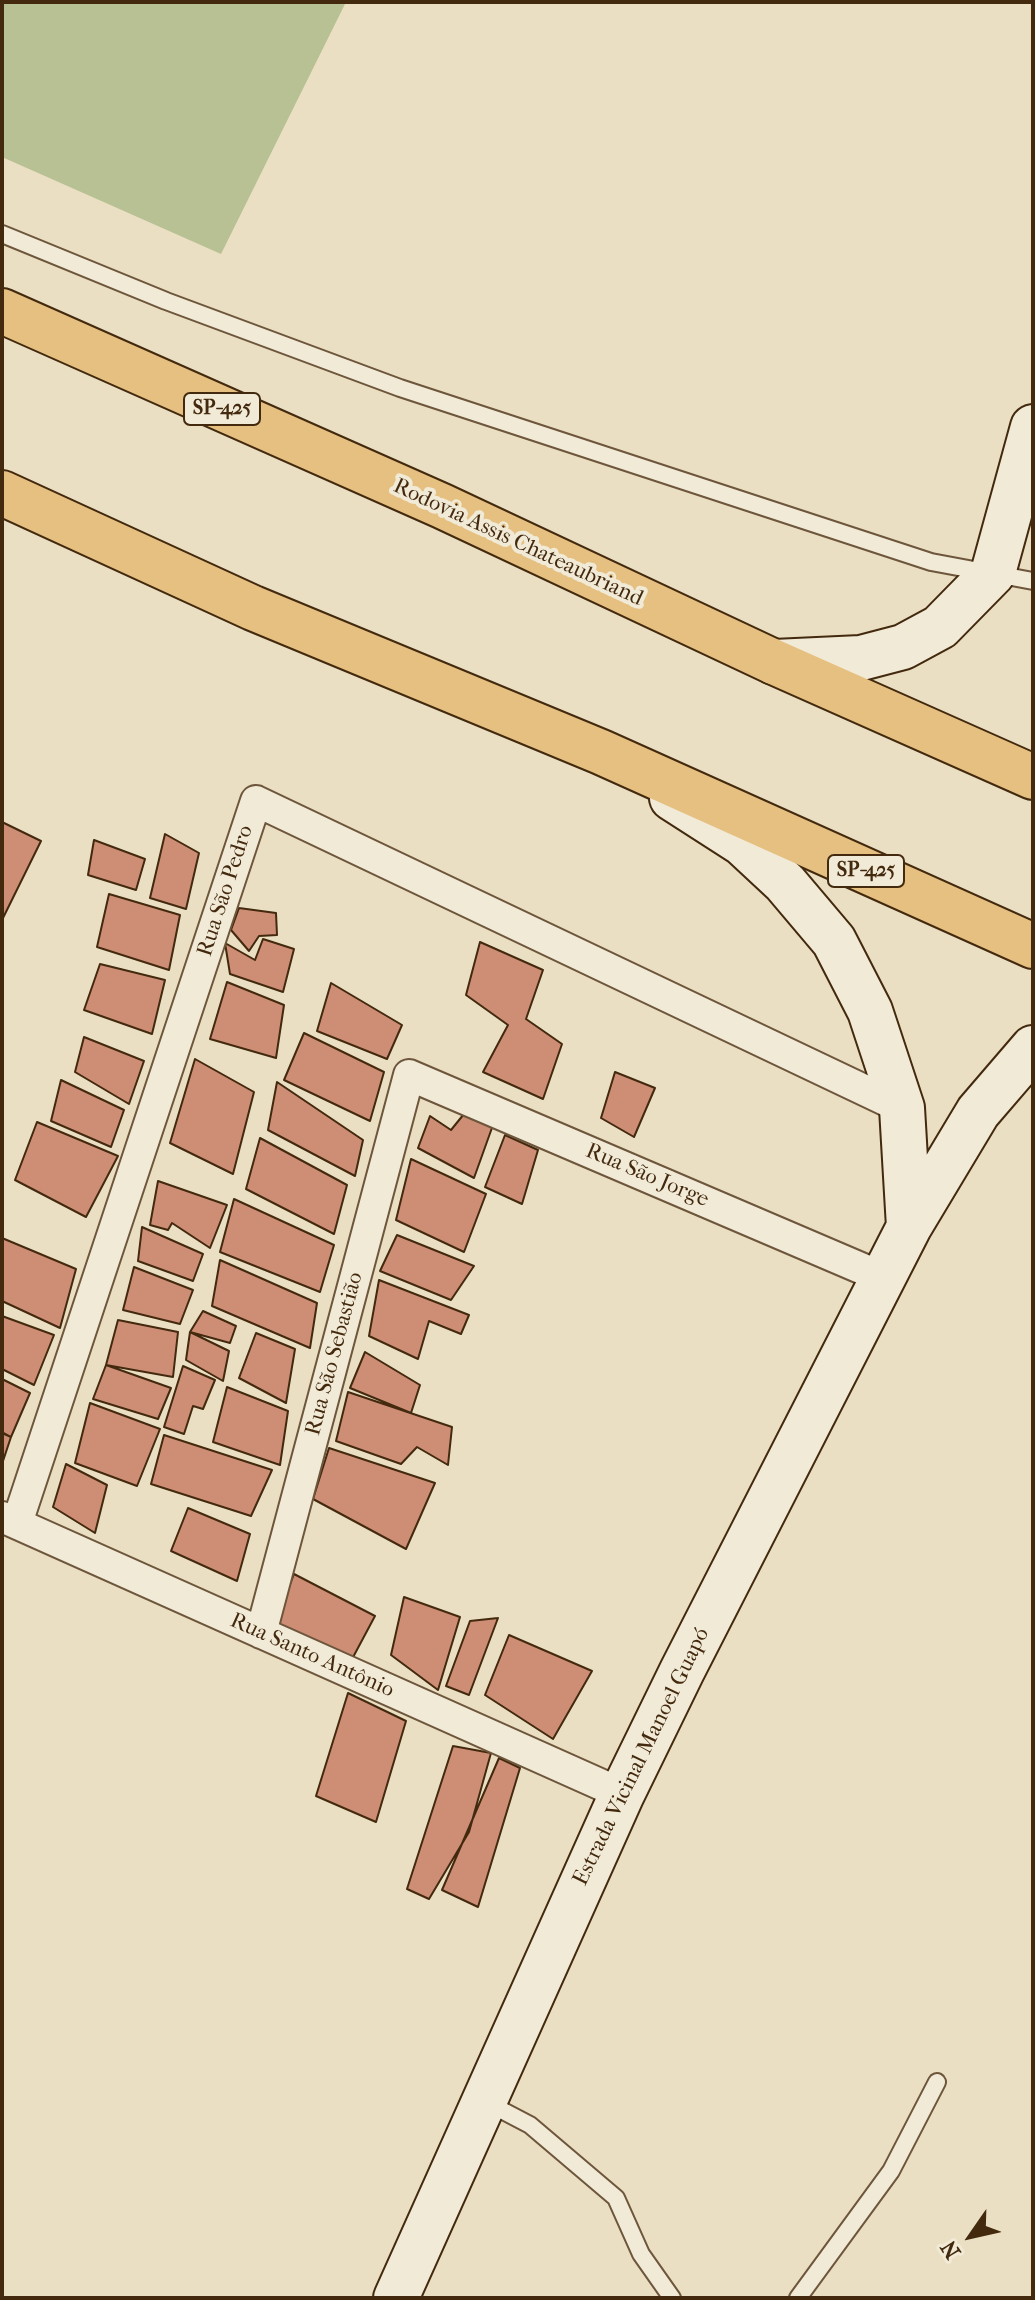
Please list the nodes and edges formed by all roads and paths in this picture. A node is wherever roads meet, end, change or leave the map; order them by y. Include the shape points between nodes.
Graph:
1 (2, 234) edge
2 (2, 311) edge
3 (1033, 427) edge
4 (2, 493) edge
5 (1013, 577) edge
6 (774, 662) junction
7 (601, 752) junction
8 (1033, 777) edge
9 (1033, 946) edge
10 (1033, 1048) edge
11 (409, 1075) joint
12 (902, 1108) junction
13 (909, 1227) junction
14 (884, 1278) junction
15 (10, 1520) edge
16 (261, 1633) junction
17 (622, 1794) junction
18 (937, 2082) dead end
19 (484, 2101) junction
20 (396, 2298) edge
21 (672, 2298) edge
22 (798, 2298) edge

1 - 5 lane via 400,388 931,562
2 - 6 highway, Rodovia Assis Chateaubriand / SP-425 via 442,506
3 - 5 main road
4 - 7 highway, SP-425 via 253,608
5 - 6 main road via 903,647 861,658
6 - 8 highway, Rodovia Assis Chateaubriand / SP-425
7 - 9 highway, SP-425
7 - 12 main road via 742,843 825,929 870,1011
10 - 13 main road, Estrada Vicinal Manoel Guapó via 978,1112
11 - 14 street, Rua São Jorge
11 - 16 street, Rua São Sebastião
12 - 13 main road
12 - 15 street, Rua São Pedro via 256,801
13 - 14 main road, Estrada Vicinal Manoel Guapó
14 - 17 main road, Estrada Vicinal Manoel Guapó
15 - 16 street, Rua Santo Antônio
16 - 17 street, Rua Santo Antônio
17 - 19 main road, Estrada Vicinal Manoel Guapó
18 - 22 lane via 891,2171
19 - 20 main road, Estrada Vicinal Manoel Guapó
19 - 21 lane via 530,2125 616,2198 641,2254

